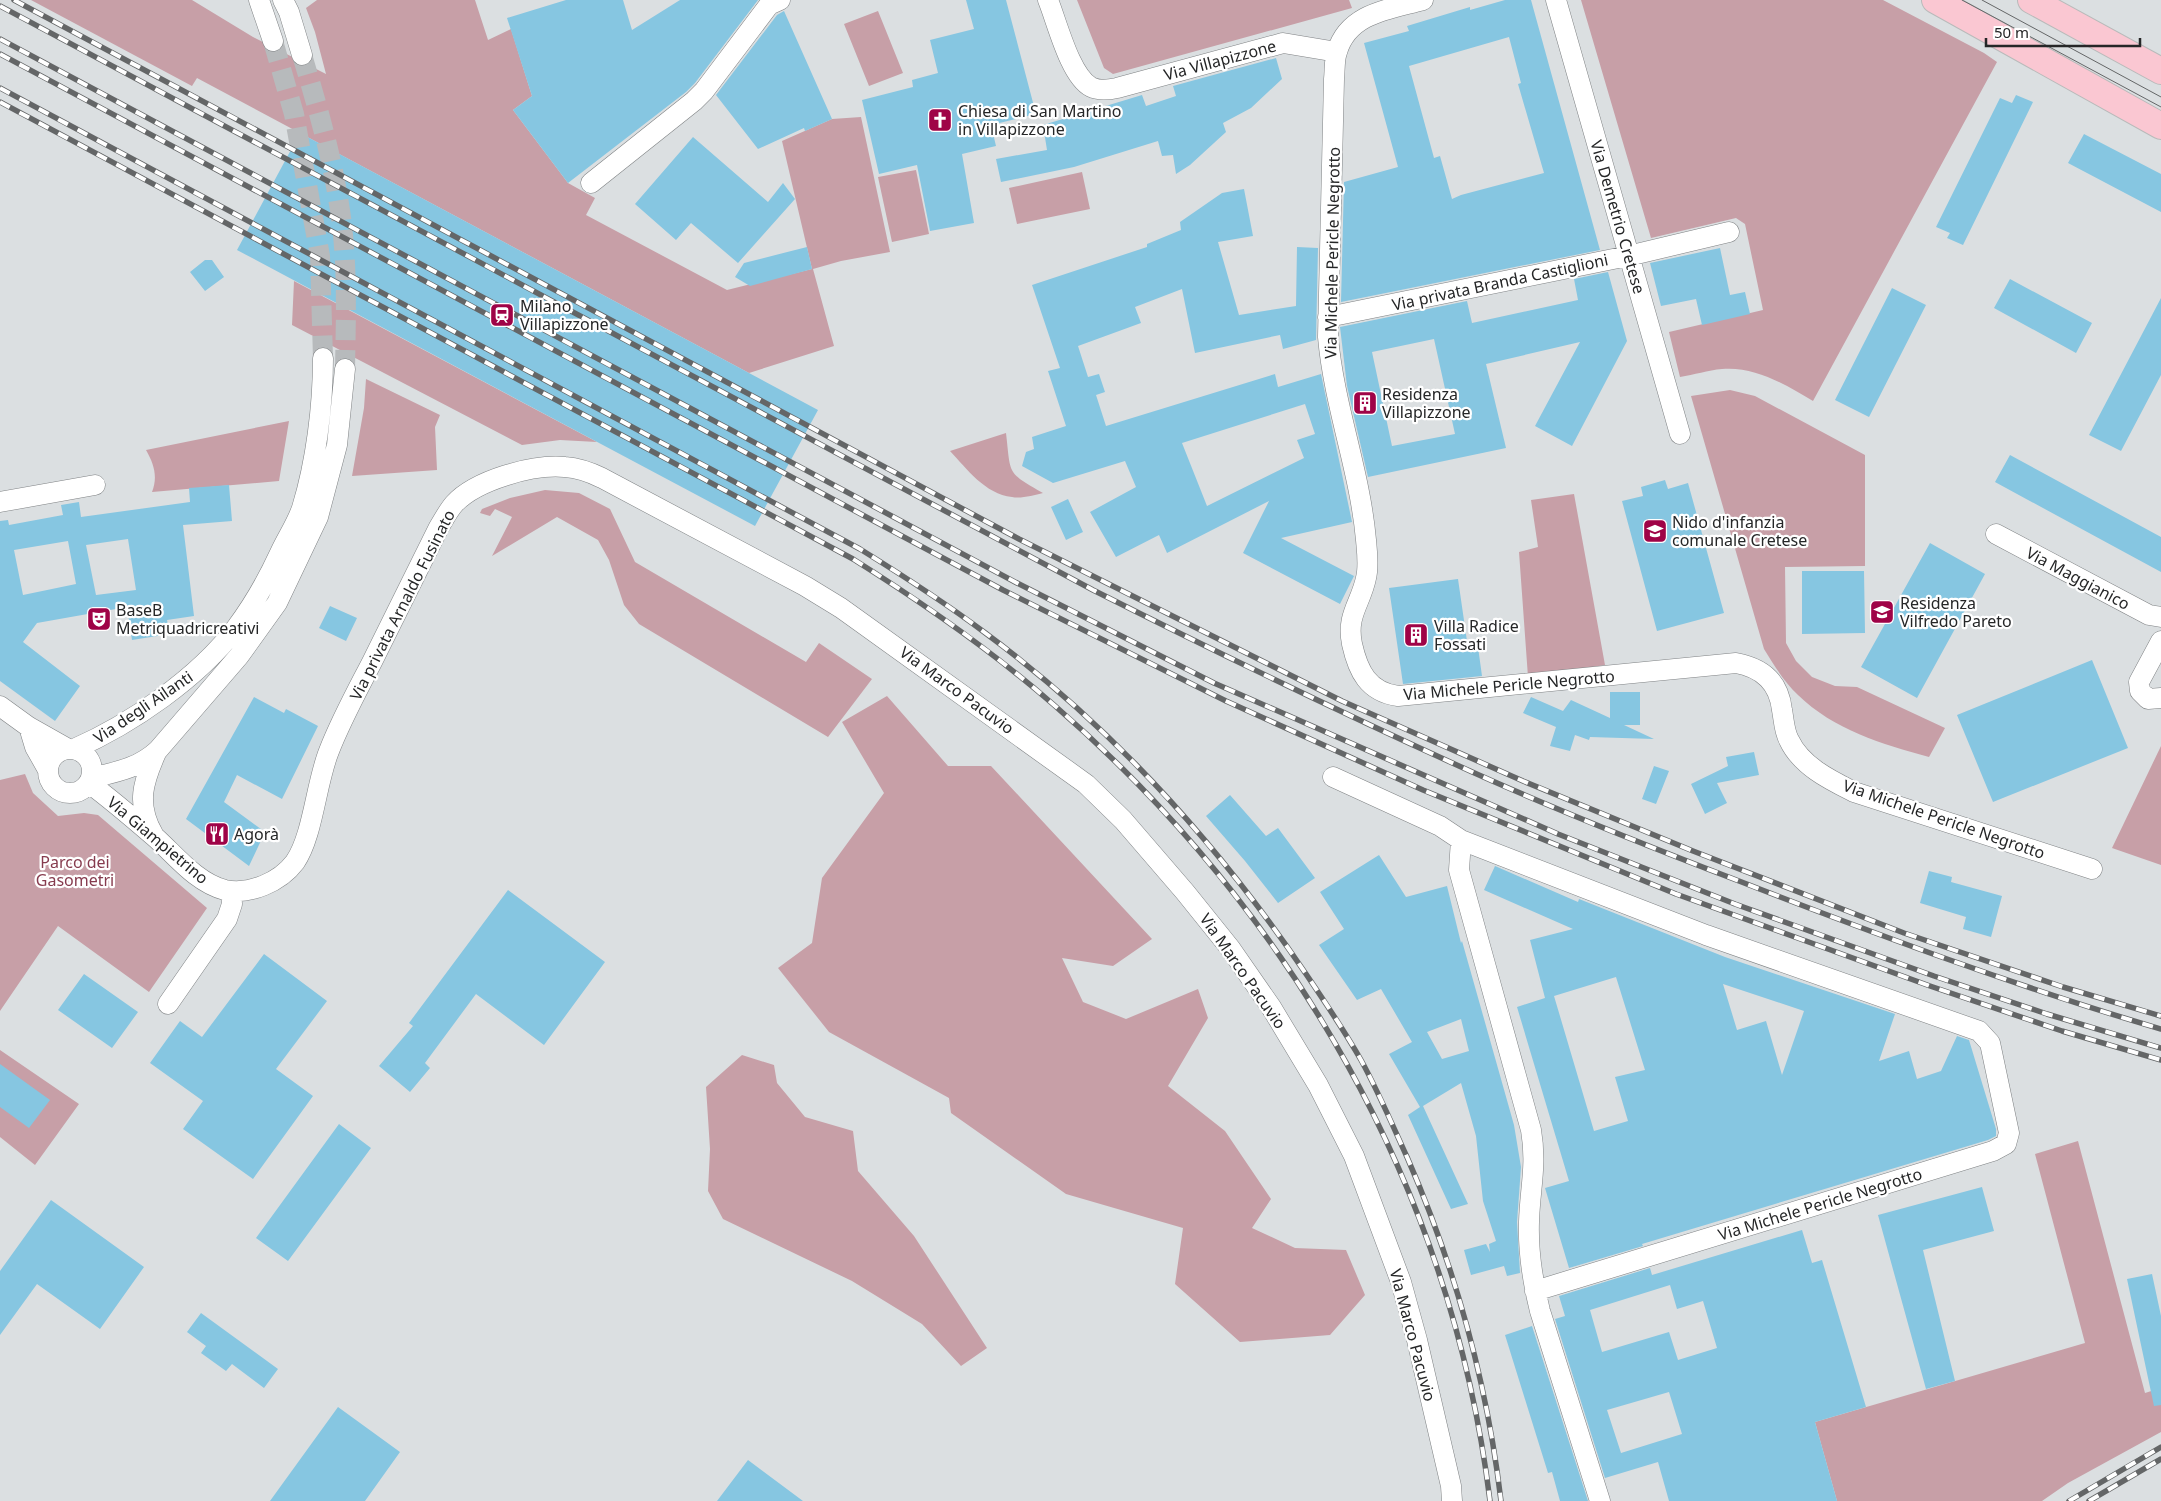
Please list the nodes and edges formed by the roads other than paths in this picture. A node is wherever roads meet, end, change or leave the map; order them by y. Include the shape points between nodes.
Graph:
1 (259, 0) edge
2 (283, 0) edge
3 (780, 0) edge
4 (1048, 0) edge
5 (1423, 0) edge
6 (1556, 0) edge
7 (1935, 0) edge
8 (2031, 0) edge
9 (273, 41) tunnel mouth
10 (1337, 52) junction
11 (302, 55) tunnel mouth
12 (2161, 71) edge
13 (2161, 126) edge
14 (591, 183) dead end
15 (1729, 232) dead end
16 (1628, 256) junction
17 (1328, 317) junction
18 (323, 358) tunnel mouth
19 (345, 368) tunnel mouth
20 (1680, 434) dead end
21 (95, 485) dead end
22 (0, 502) edge
23 (1996, 534) dead end
24 (817, 593) joint
25 (2161, 618) edge
26 (2161, 641) edge
27 (2161, 698) edge
28 (0, 706) edge
29 (29, 727) junction
30 (71, 749) junction
31 (158, 750) junction
32 (48, 770) junction
33 (1333, 777) dead end
34 (90, 780) junction
35 (155, 838) junction
36 (1461, 840) junction
37 (2092, 869) dead end
38 (231, 891) junction
39 (168, 1004) dead end
40 (1535, 1291) junction
41 (1452, 1501) edge
42 (1600, 1501) edge

1 - 9 street
2 - 11 street
3 - 14 street via 769,5 694,101
4 - 10 street, Via Villapizzone via 1075,71 1089,86 1097,89 1118,88 1284,43
5 - 10 street via 1371,14 1358,21 1349,29
6 - 16 street, Via Demetrio Cretese
7 - 13 main road
8 - 12 main road
10 - 17 street, Via Michele Pericle Negrotto
15 - 16 street, Via privata Branda Castiglioni
16 - 17 street, Via privata Branda Castiglioni
16 - 20 street, Via Demetrio Cretese
17 - 37 street, Via Michele Pericle Negrotto via 1331,373 1357,478 1366,538 1366,578 1350,622 1352,642 1363,676 1372,686 1398,696 1736,663 1749,666 1764,673 1775,685 1789,741 1825,778 1854,792
18 - 30 street, Via degli Ailanti via 323,392 317,437 302,509 266,582 236,628 195,674 99,738
19 - 31 street, Via degli Ailanti via 338,445 318,517 277,603 239,656
21 - 22 street
23 - 25 street, Via Maggianico via 2149,615
24 - 38 street, Via privata Arnaldo Fusinato via 582,470 547,467 483,485 460,498 444,519 339,727 321,772 299,855 285,873 272,882
24 - 41 street, Via Marco Pacuvio via 1086,784 1140,839 1244,966 1313,1077 1364,1180 1401,1282 1415,1332
26 - 27 street via 2139,682 2140,691 2148,699
28 - 29 street
29 - 30 street
29 - 32 street
30 - 32 street via 54,757
30 - 34 street via 87,757 92,767
31 - 34 street, Via degli Ailanti via 136,766
31 - 35 street, Via degli Ailanti via 146,774 143,790 144,814
32 - 34 street via 52,783 65,792 76,792
33 - 36 street, Via Michele Pericle Negrotto via 1440,826
34 - 35 street, Via Giampietrino
35 - 38 street, Via Giampietrino via 206,882
36 - 40 street via 1459,870 1531,1130 1534,1150 1529,1236
36 - 40 street, Via Michele Pericle Negrotto via 1706,935 1980,1031 1990,1043 2009,1133 2006,1144 1993,1151
38 - 39 street via 232,904 227,919
40 - 42 street

